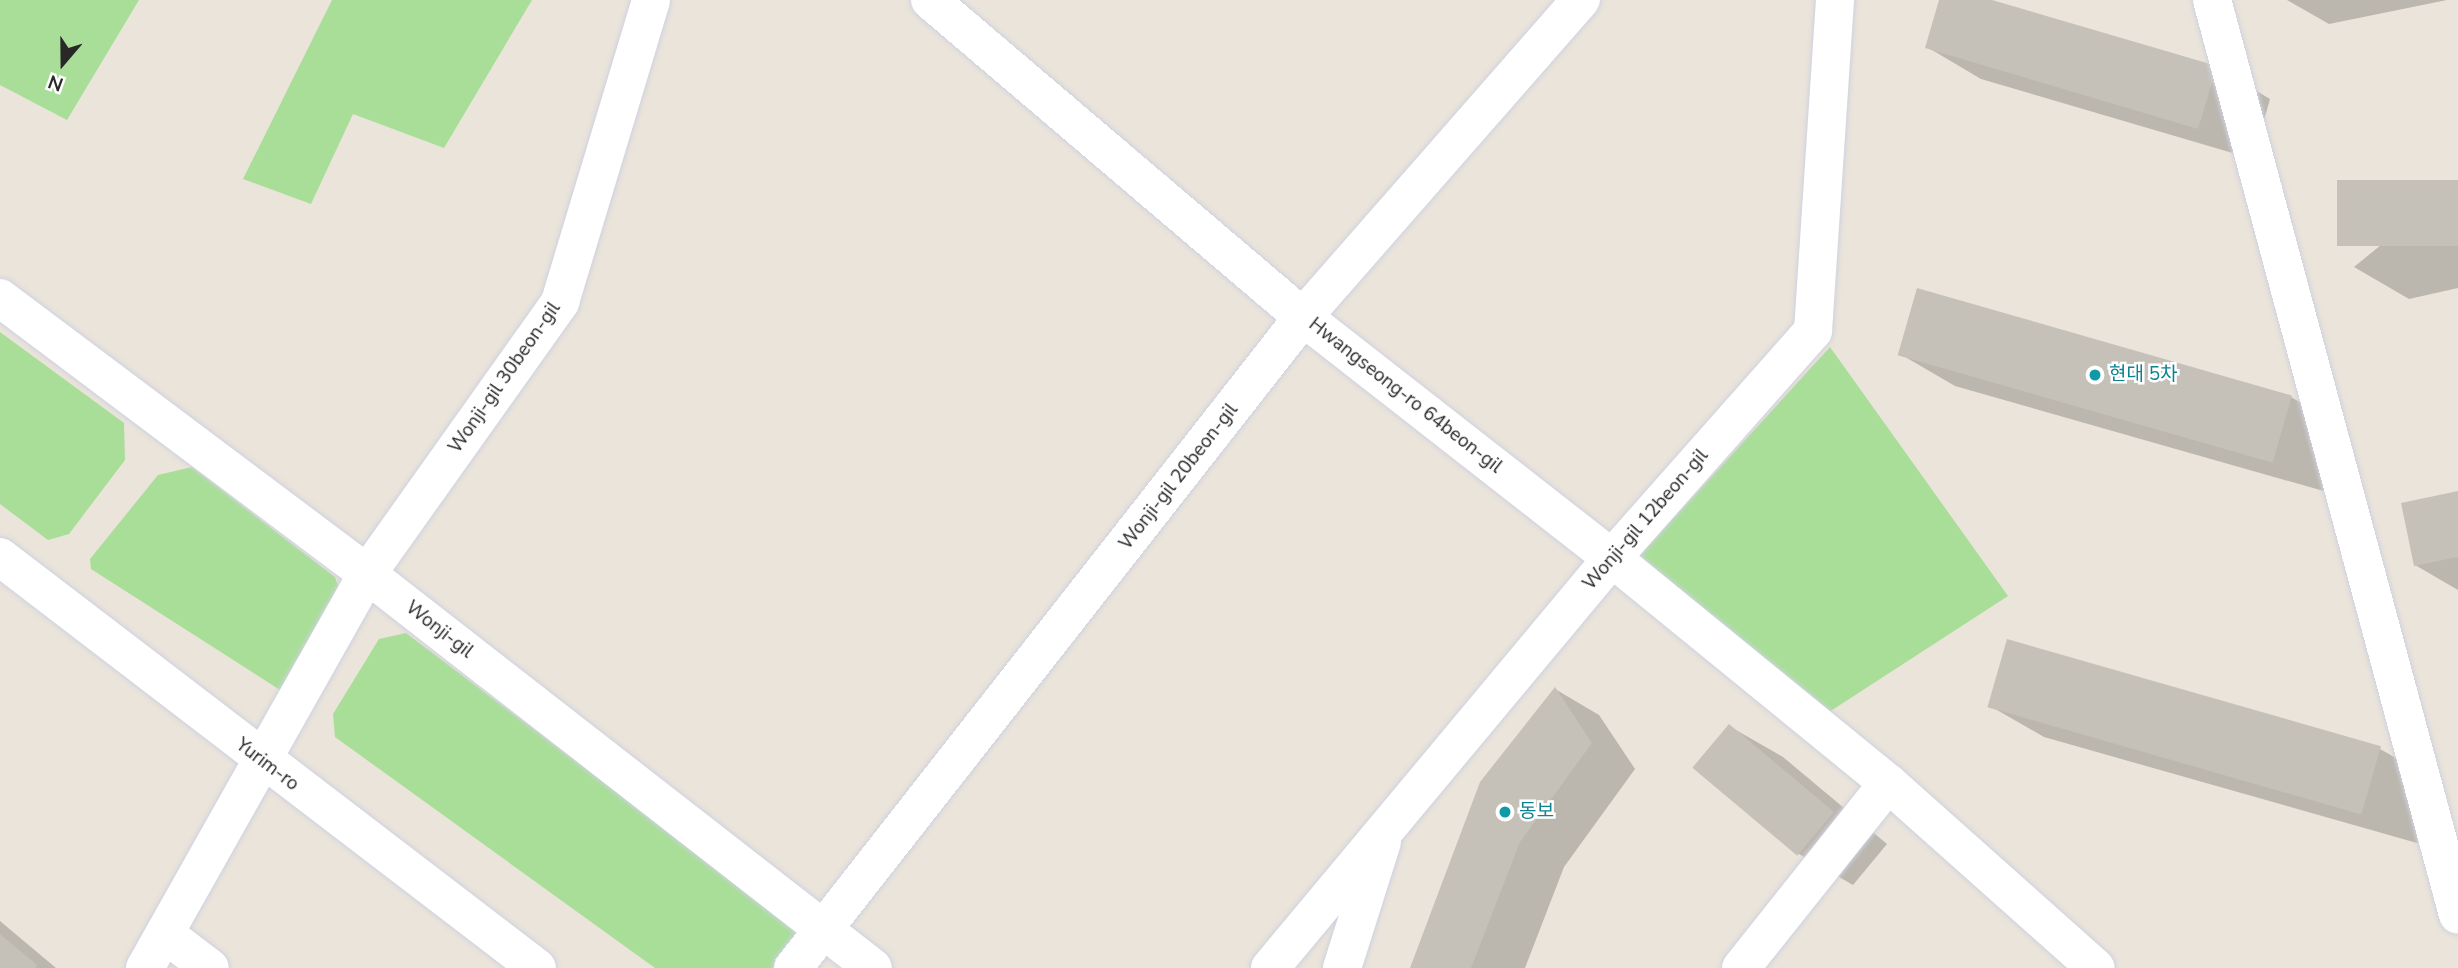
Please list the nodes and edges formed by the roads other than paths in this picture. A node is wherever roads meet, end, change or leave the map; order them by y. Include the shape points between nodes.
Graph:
1 (651, 0) edge
2 (930, 0) edge
3 (1581, 0) edge
4 (1835, 0) edge
5 (2212, 0) edge
6 (0, 298) edge
7 (1303, 317) junction
8 (0, 556) edge
9 (1612, 558) junction
10 (367, 574) junction
11 (262, 761) junction
12 (1888, 783) junction
13 (1388, 824) junction
14 (2458, 915) edge
15 (826, 931) junction
16 (164, 934) junction
17 (145, 968) edge
18 (210, 968) edge
19 (537, 968) edge
20 (793, 968) edge
21 (873, 968) edge
22 (1270, 968) edge
23 (1342, 968) edge
24 (1741, 968) edge
25 (2096, 968) edge

1 - 10 street, Wonji-gil 30beon-gil via 560,302
2 - 7 street, Hwangseong-ro 64beon-gil
3 - 7 street, Wonji-gil 20beon-gil
4 - 9 street, Wonji-gil 12beon-gil via 1813,331
5 - 14 street
6 - 10 street, Wonji-gil
7 - 9 street, Hwangseong-ro 64beon-gil
7 - 15 street, Wonji-gil 20beon-gil
8 - 11 street, Yurim-ro
9 - 12 street, Hwangseong-ro 64beon-gil
9 - 13 street, Wonji-gil 12beon-gil
10 - 11 street, Wonji-gil 30beon-gil
10 - 15 street, Wonji-gil
11 - 16 street, Wonji-gil 30beon-gil
11 - 19 street, Yurim-ro
12 - 24 street
12 - 25 street, Hwangseong-ro 64beon-gil
13 - 22 street, Wonji-gil 12beon-gil
13 - 23 street
15 - 20 street, Wonji-gil 20beon-gil
15 - 21 street, Wonji-gil
16 - 17 street, Wonji-gil 30beon-gil
16 - 18 street

